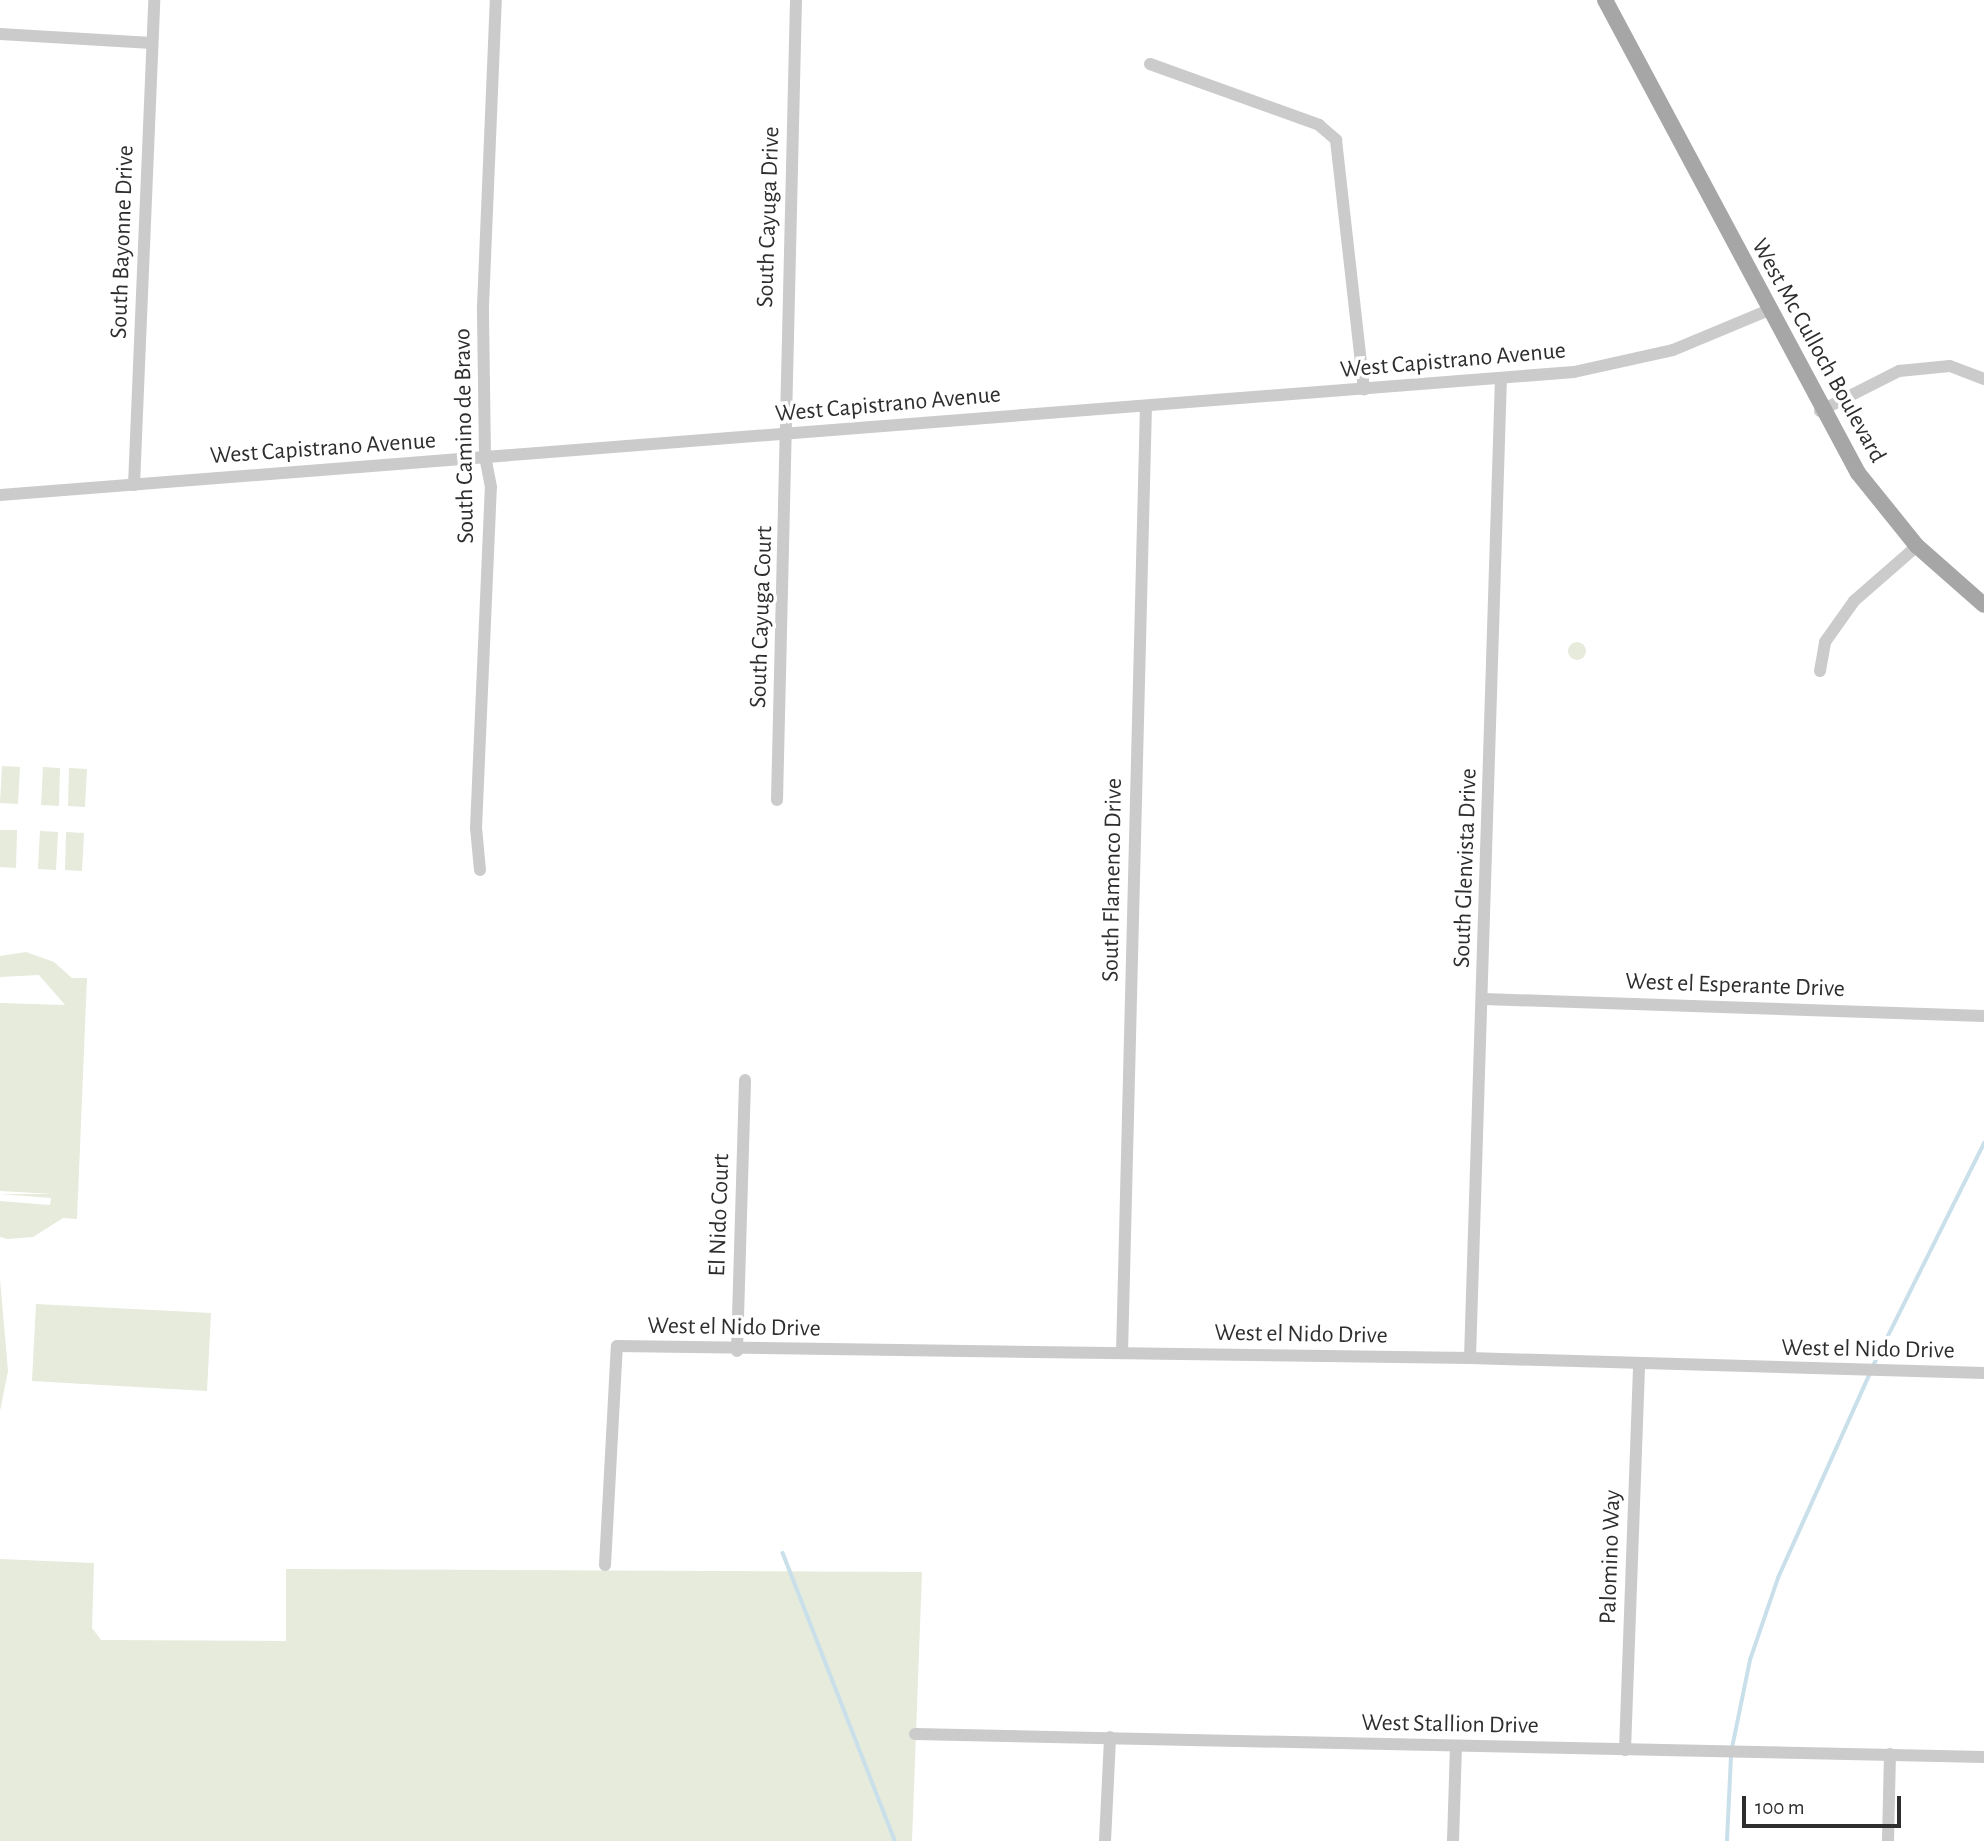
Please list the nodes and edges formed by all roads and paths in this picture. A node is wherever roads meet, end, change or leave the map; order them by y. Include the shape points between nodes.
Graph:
1 (154, 0) edge
2 (496, 0) edge
3 (796, 0) edge
4 (1605, 0) edge
5 (0, 34) edge
6 (152, 43) junction
7 (1150, 64) dead end
8 (1769, 310) junction
9 (1502, 379) junction
10 (1984, 379) edge
11 (1364, 389) junction
12 (1146, 408) junction
13 (1820, 411) junction
14 (789, 435) junction
15 (485, 457) junction
16 (134, 485) junction
17 (0, 495) edge
18 (1917, 546) junction
19 (1984, 605) edge
20 (1820, 671) dead end
21 (777, 800) dead end
22 (480, 870) dead end
23 (1484, 999) junction
24 (1984, 1016) edge
25 (745, 1080) dead end
26 (737, 1351) junction
27 (1122, 1353) junction
28 (1470, 1358) junction
29 (1639, 1365) junction
30 (1984, 1373) edge
31 (605, 1565) dead end
32 (915, 1734) dead end
33 (1110, 1737) junction
34 (1456, 1747) junction
35 (1625, 1750) junction
36 (1890, 1754) junction
37 (1984, 1757) edge
38 (1105, 1841) edge
39 (1453, 1841) edge
40 (1888, 1841) edge

1 - 6 street, South Bayonne Drive
2 - 15 street, South Camino de Bravo via 483,306
3 - 14 street, South Cayuga Drive
4 - 8 main road, West Mc Culloch Boulevard
5 - 6 street
6 - 16 street, South Bayonne Drive
7 - 11 street via 1319,125 1336,140
8 - 9 street, West Capistrano Avenue via 1640,360
8 - 13 main road, West Mc Culloch Boulevard
9 - 11 street, West Capistrano Avenue
9 - 23 street, South Glenvista Drive
10 - 13 street via 1950,366 1899,371
11 - 12 street, West Capistrano Avenue
12 - 14 street, West Capistrano Avenue
12 - 27 street, South Flamenco Drive
13 - 18 main road, West Mc Culloch Boulevard via 1872,495
14 - 15 street, West Capistrano Avenue
14 - 21 street, South Cayuga Court
15 - 16 street, West Capistrano Avenue
15 - 22 street, South Camino de Bravo via 491,487 475,828
16 - 17 street, West Capistrano Avenue
18 - 19 main road, West Mc Culloch Boulevard
18 - 20 street via 1854,601 1825,642
23 - 24 street, West el Esperante Drive
23 - 28 street, South Glenvista Drive
25 - 26 street, El Nido Court
26 - 27 street, West el Nido Drive
26 - 31 street, West el Nido Drive via 617,1346
27 - 28 street, West el Nido Drive
28 - 29 street, West el Nido Drive
29 - 30 street, West el Nido Drive
29 - 35 street, Palomino Way
32 - 33 street, West Stallion Drive
33 - 34 street, West Stallion Drive
33 - 38 street
34 - 35 street, West Stallion Drive
34 - 39 street
35 - 36 street, West Stallion Drive
36 - 37 street, West Stallion Drive
36 - 40 street

